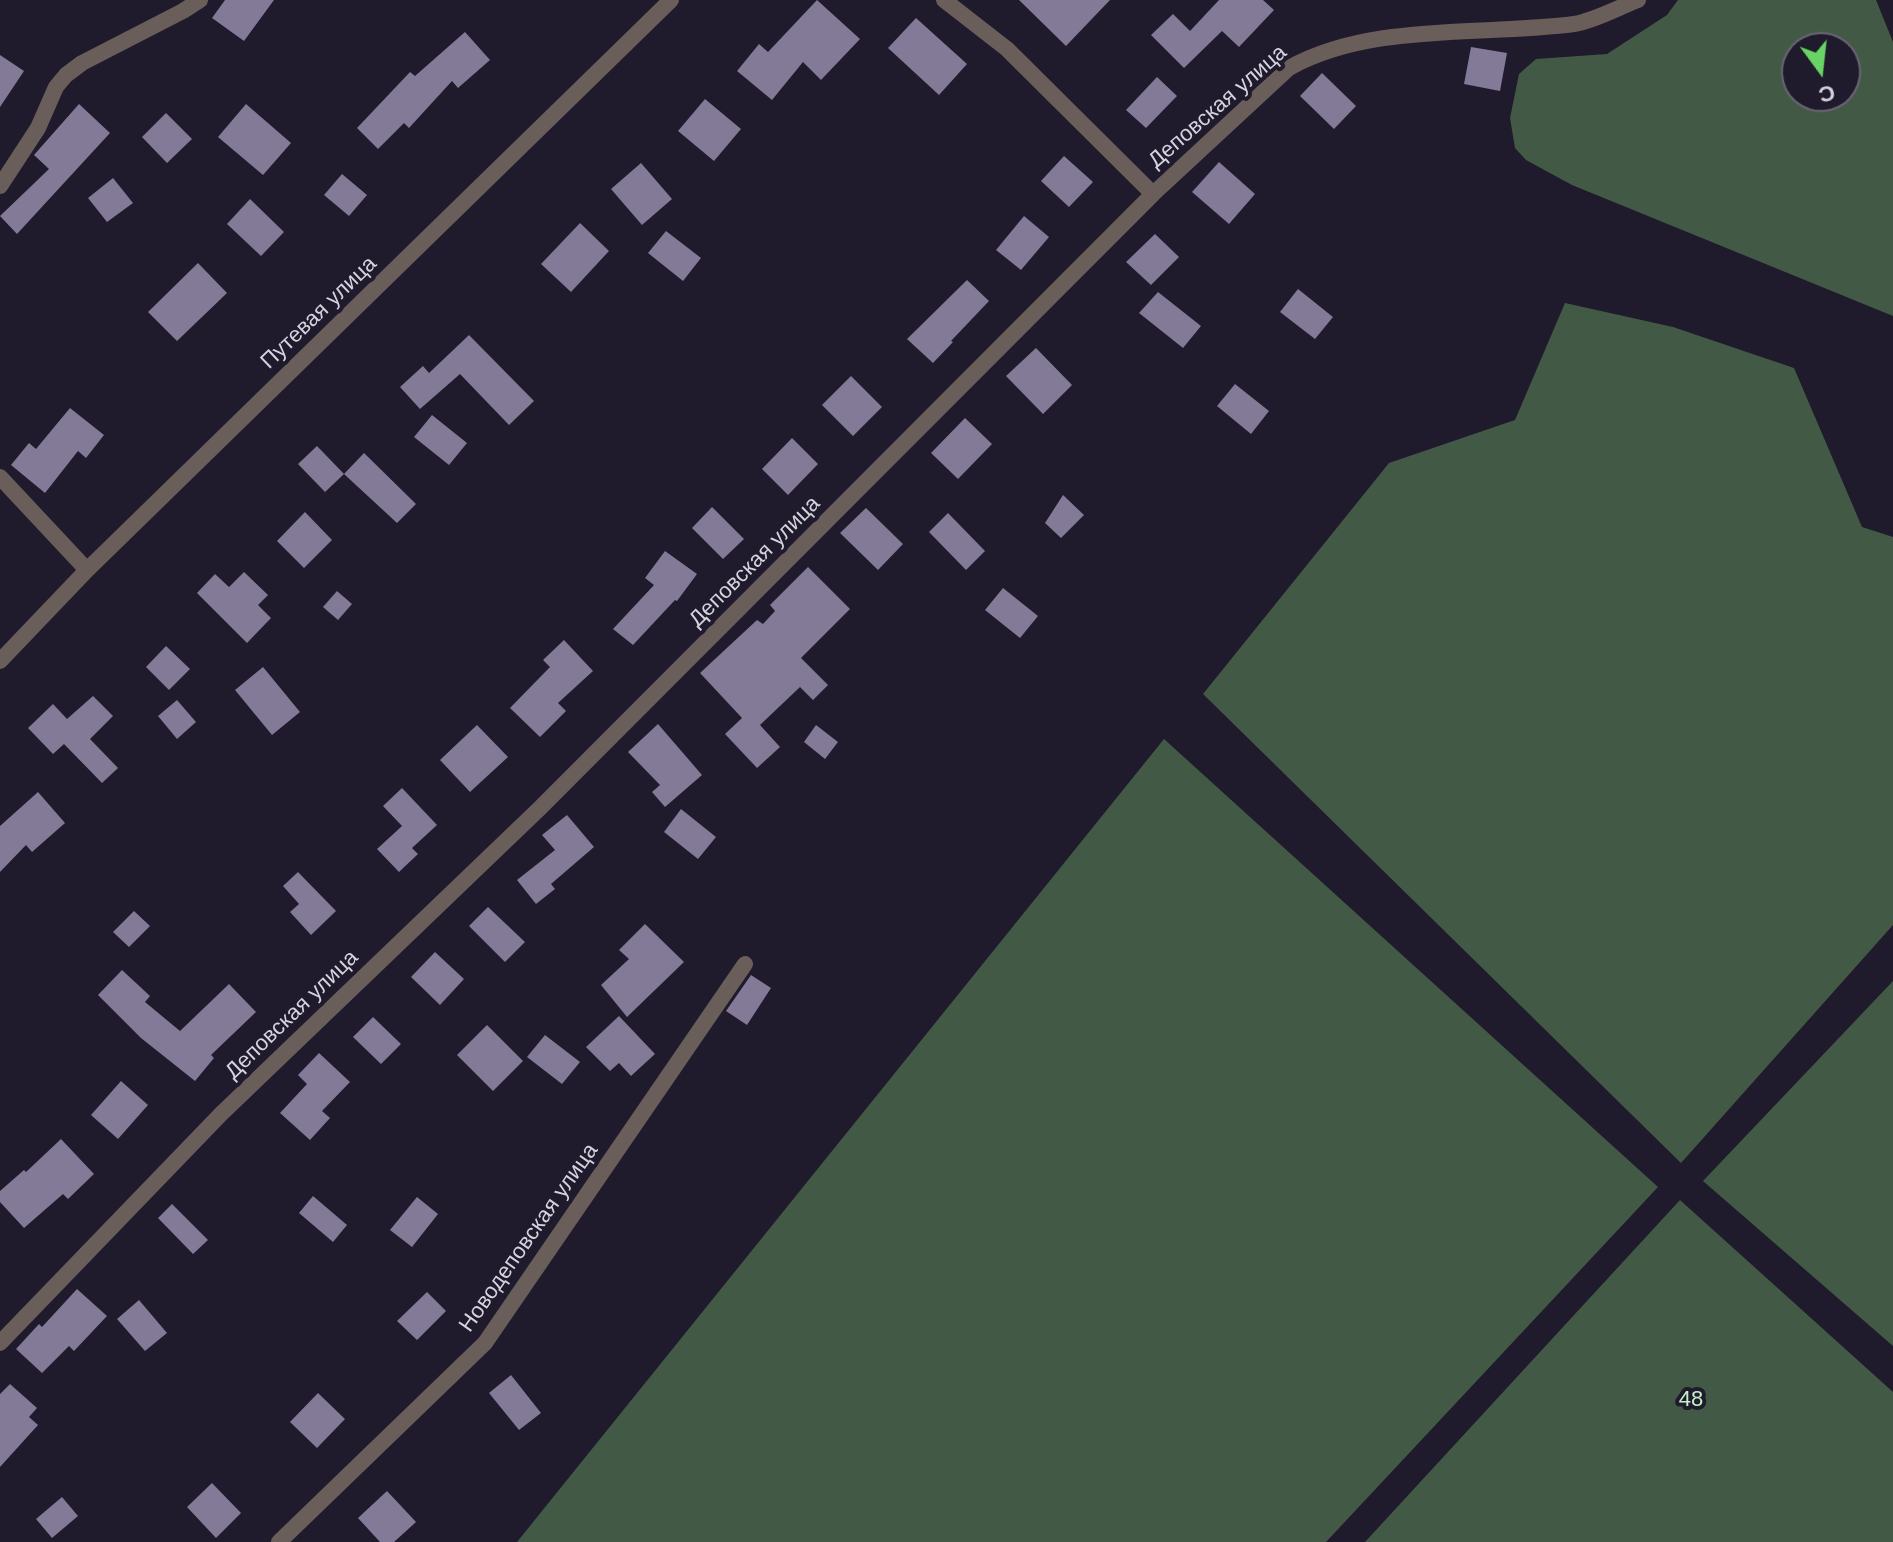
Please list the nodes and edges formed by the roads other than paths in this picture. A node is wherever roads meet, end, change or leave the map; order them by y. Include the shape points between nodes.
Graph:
1 (200, 0) edge
2 (671, 0) edge
3 (944, 0) edge
4 (1638, 0) edge
5 (0, 186) edge
6 (1153, 194) junction
7 (0, 477) edge
8 (87, 570) junction
9 (0, 661) edge
10 (745, 964) dead end
11 (0, 1343) edge
12 (279, 1542) edge

1 - 5 street via 66,75
2 - 8 street, Путевая улица
3 - 6 street via 1007,49
4 - 6 street, Деповская улица via 1578,23 1388,38 1310,56 1289,68
6 - 11 street, Деповская улица via 539,809 221,1114
7 - 8 street
8 - 9 street, Путевая улица
10 - 12 street, Новодеповская улица via 485,1343

